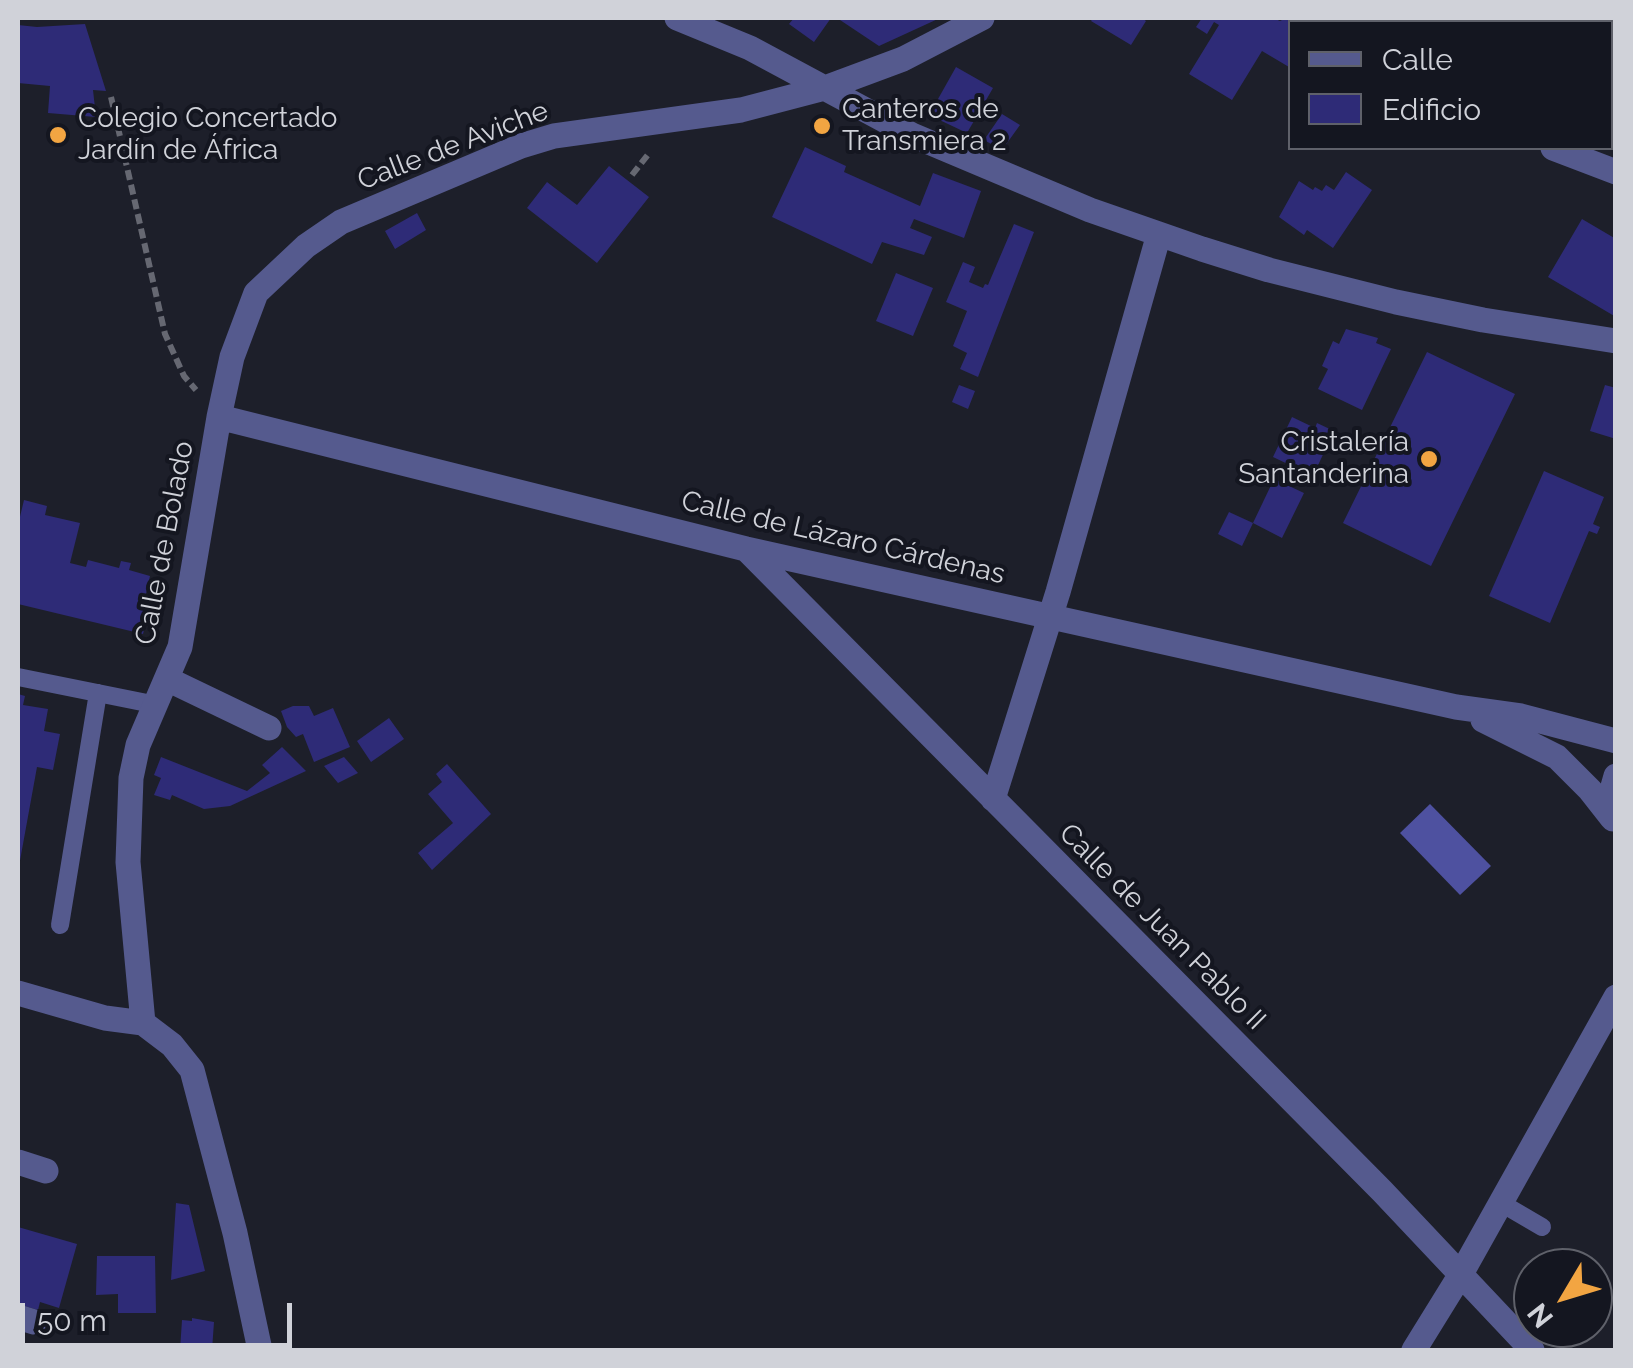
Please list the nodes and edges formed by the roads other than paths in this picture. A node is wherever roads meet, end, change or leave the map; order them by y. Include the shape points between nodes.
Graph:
1 (677, 18) edge
2 (982, 18) edge
3 (825, 88) junction
4 (1558, 150) edge
5 (1616, 172) edge
6 (1159, 234) junction
7 (1616, 341) edge
8 (219, 418) junction
9 (746, 549) junction
10 (1050, 616) junction
11 (18, 678) edge
12 (167, 679) junction
13 (98, 693) junction
14 (157, 705) junction
15 (1456, 708) junction
16 (268, 728) dead end
17 (1616, 741) edge
18 (1616, 776) edge
19 (993, 799) junction
20 (1614, 822) edge
21 (60, 925) dead end
22 (18, 993) edge
23 (1616, 997) edge
24 (143, 1023) junction
25 (18, 1162) edge
26 (46, 1170) dead end
27 (1501, 1203) junction
28 (1542, 1227) dead end
29 (1462, 1274) junction
30 (260, 1350) edge
31 (1414, 1350) edge
32 (1532, 1350) edge

1 - 3 street
2 - 3 street, Calle de Aviche via 903,59
3 - 6 street via 912,135
3 - 8 street, Calle de Aviche via 741,110 554,136 341,222 256,292
4 - 5 street
6 - 7 street via 1363,294
6 - 10 street
8 - 9 street, Calle de Lázaro Cárdenas
8 - 12 street, Calle de Bolado via 184,628
9 - 10 street, Calle de Lázaro Cárdenas
9 - 19 street, Calle de Juan Pablo II
10 - 15 street, Calle de Lázaro Cárdenas
10 - 19 street
11 - 13 lane
12 - 14 street, Calle de Bolado
12 - 16 street, Calle de Bolado
13 - 14 lane
13 - 21 lane
14 - 24 street, Calle de Bolado via 138,745 128,812 130,911
15 - 17 street, Calle de Lázaro Cárdenas via 1521,716
15 - 20 street, Calle de Lázaro Cárdenas via 1557,757
18 - 20 street via 1610,798
19 - 29 street, Calle de Juan Pablo II
22 - 24 street
23 - 27 street
24 - 30 street via 192,1070
25 - 26 street
27 - 28 lane
27 - 29 street
29 - 31 street
29 - 32 street, Calle de Juan Pablo II

